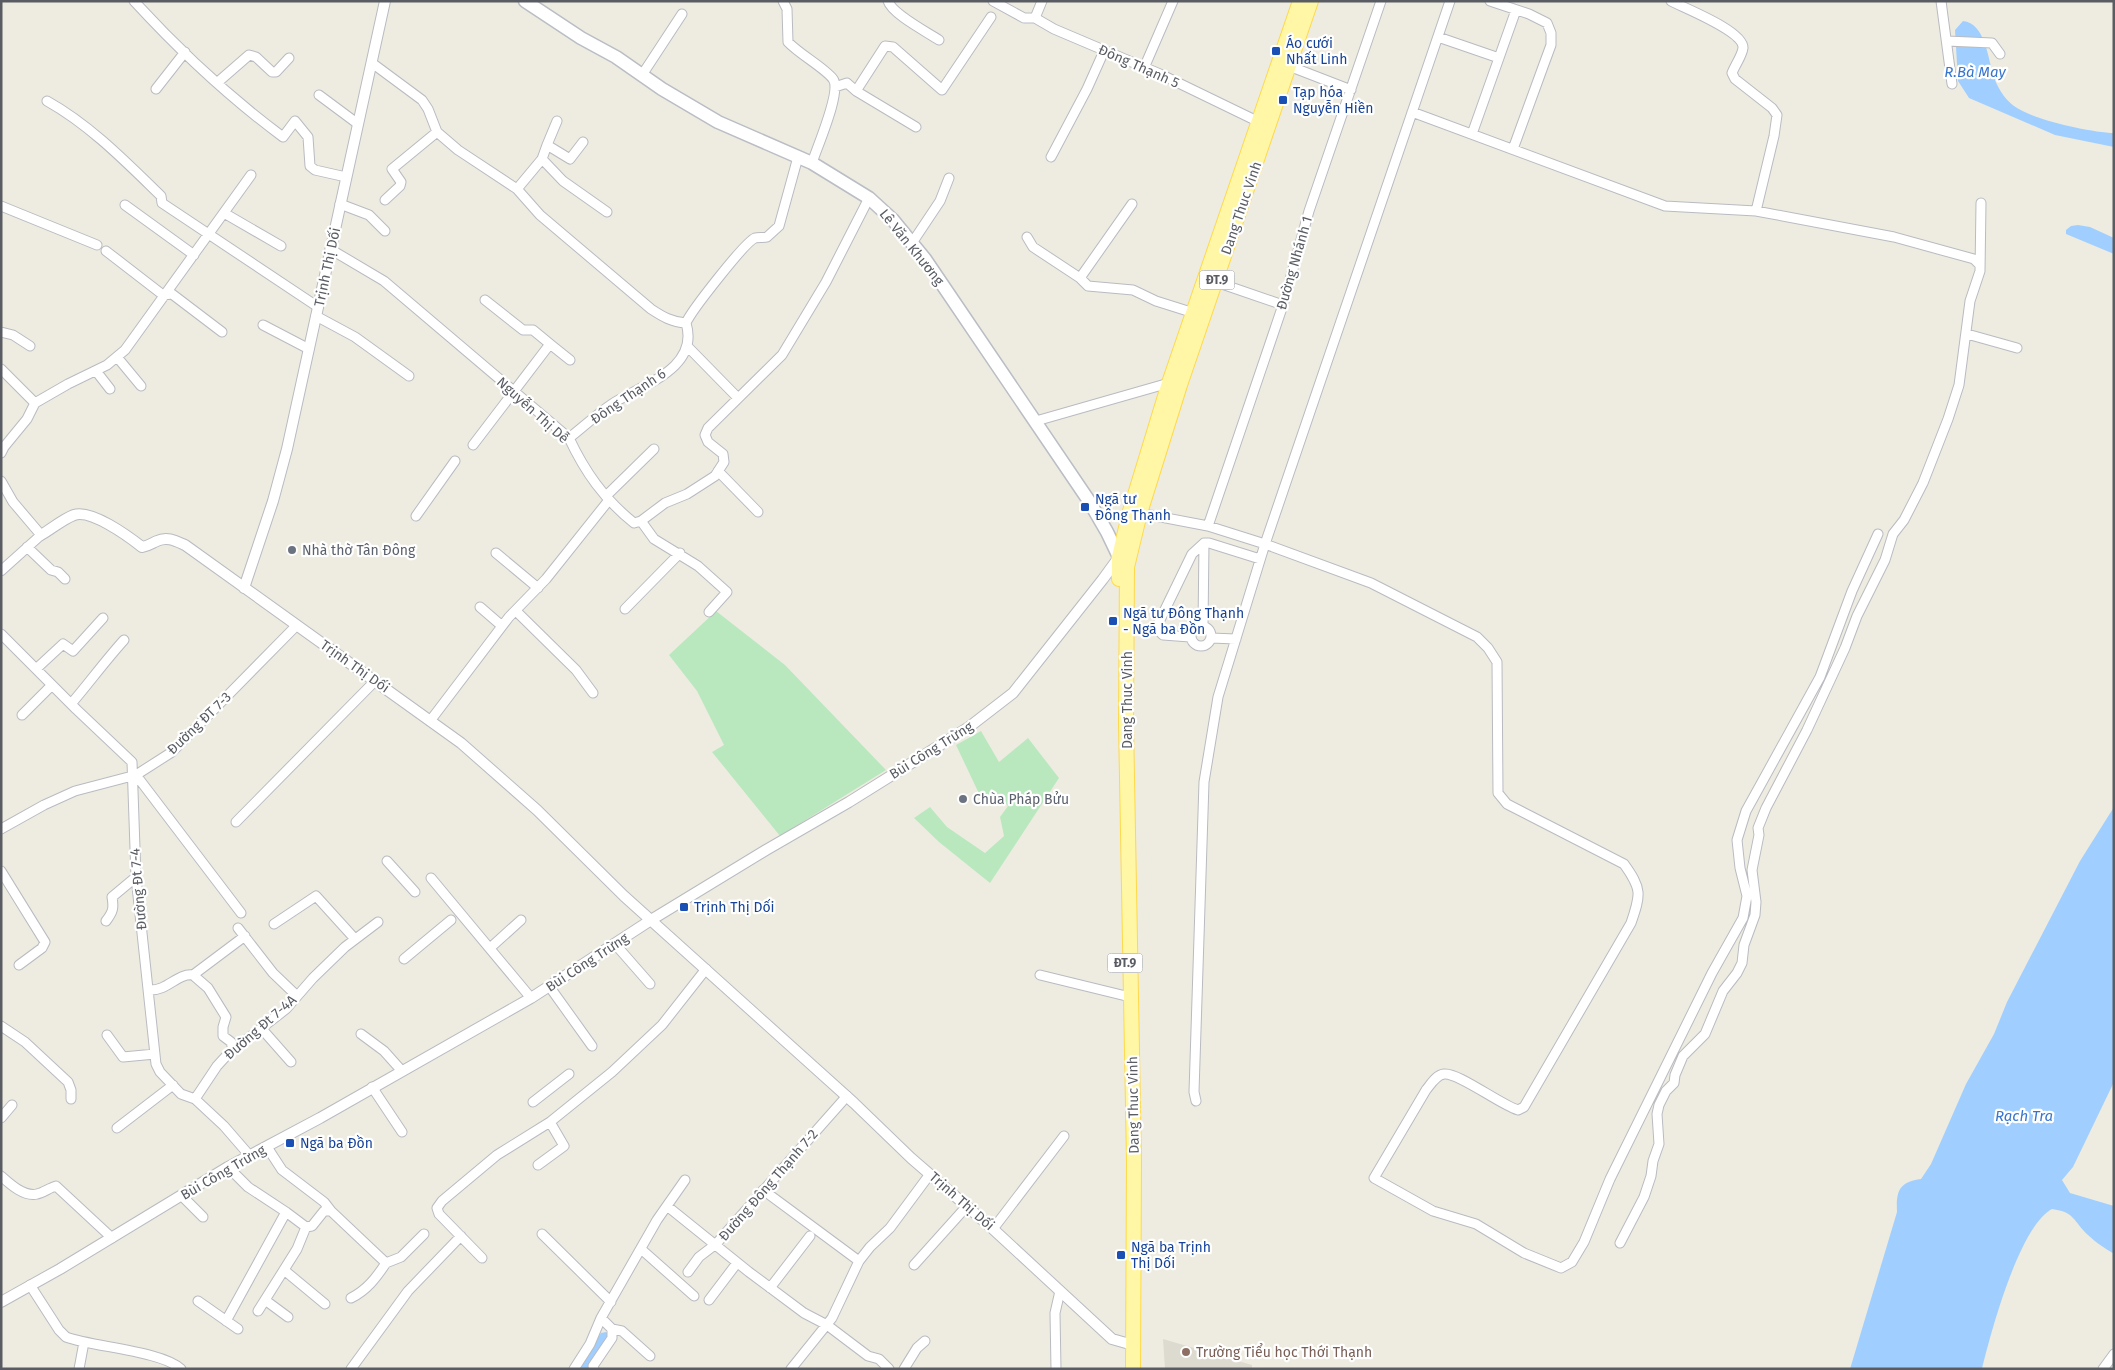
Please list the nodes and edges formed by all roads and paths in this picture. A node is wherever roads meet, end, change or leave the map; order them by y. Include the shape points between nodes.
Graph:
1 (134, 1) edge
2 (385, 1) edge
3 (525, 1) edge
4 (783, 1) edge
5 (888, 1) edge
6 (993, 1) edge
7 (1042, 1) edge
8 (1173, 1) edge
9 (1300, 1) edge
10 (1311, 1) edge
11 (1381, 1) edge
12 (1450, 1) edge
13 (1490, 1) edge
14 (1670, 1) edge
15 (1941, 1) edge
16 (1516, 10) junction
17 (682, 14) dead end
18 (991, 17) dead end
19 (1035, 18) junction
20 (1438, 37) junction
21 (939, 40) dead end
22 (1950, 41) junction
23 (1104, 51) junction
24 (185, 52) junction
25 (2000, 54) dead end
26 (290, 58) dead end
27 (1499, 58) junction
28 (372, 63) junction
29 (1289, 66) junction
30 (1144, 68) junction
31 (642, 75) junction
32 (218, 82) junction
33 (1952, 84) dead end
34 (835, 87) junction
35 (156, 89) dead end
36 (1351, 90) junction
37 (856, 91) junction
38 (319, 95) dead end
39 (47, 101) dead end
40 (1412, 112) junction
41 (557, 121) dead end
42 (1259, 122) junction
43 (358, 124) junction
44 (916, 127) dead end
45 (437, 132) junction
46 (1472, 134) junction
47 (583, 142) dead end
48 (547, 145) junction
49 (1513, 149) junction
50 (798, 157) junction
51 (1051, 157) dead end
52 (542, 159) junction
53 (812, 163) junction
54 (251, 175) dead end
55 (346, 177) junction
56 (949, 178) dead end
57 (518, 189) junction
58 (870, 198) junction
59 (385, 200) dead end
60 (1981, 203) dead end
61 (340, 204) junction
62 (1132, 204) dead end
63 (125, 205) dead end
64 (1, 206) edge
65 (1756, 211) junction
66 (224, 212) junction
67 (607, 212) dead end
68 (385, 231) dead end
69 (210, 234) junction
70 (1027, 237) dead end
71 (912, 244) junction
72 (97, 245) dead end
73 (281, 246) dead end
74 (330, 249) junction
75 (106, 251) dead end
76 (194, 255) junction
77 (1979, 264) junction
78 (1080, 278) junction
79 (1216, 282) junction
80 (163, 295) junction
81 (485, 300) dead end
82 (1283, 305) junction
83 (317, 312) junction
84 (1194, 313) junction
85 (686, 323) junction
86 (263, 324) dead end
87 (1, 332) edge
88 (222, 332) dead end
89 (1967, 334) junction
90 (550, 344) junction
91 (30, 346) dead end
92 (687, 346) junction
93 (2017, 348) dead end
94 (309, 350) junction
95 (118, 357) junction
96 (570, 360) dead end
97 (1, 369) edge
98 (96, 371) junction
99 (409, 376) dead end
100 (1169, 383) junction
101 (142, 386) dead end
102 (110, 389) dead end
103 (513, 391) junction
104 (738, 398) junction
105 (35, 403) junction
106 (1036, 421) junction
107 (569, 438) junction
108 (473, 445) dead end
109 (2, 449) edge
110 (654, 449) dead end
111 (455, 461) dead end
112 (718, 471) junction
113 (1, 481) edge
114 (5, 497) edge
115 (607, 498) junction
116 (758, 512) dead end
117 (1140, 513) junction
118 (416, 516) dead end
119 (641, 521) junction
120 (1208, 526) junction
121 (1878, 534) dead end
122 (40, 535) junction
123 (1204, 543) junction
124 (1265, 544) junction
125 (27, 547) junction
126 (496, 553) dead end
127 (680, 553) junction
128 (1124, 559) junction
129 (1260, 559) junction
130 (1, 570) edge
131 (64, 579) dead end
132 (244, 588) junction
133 (538, 588) junction
134 (480, 607) dead end
135 (625, 609) dead end
136 (516, 611) junction
137 (709, 612) dead end
138 (103, 618) dead end
139 (296, 626) junction
140 (502, 626) junction
141 (1203, 626) junction
142 (1, 634) edge
143 (1190, 637) junction
144 (1211, 638) junction
145 (1236, 639) junction
146 (124, 640) dead end
147 (36, 669) junction
148 (376, 680) junction
149 (52, 685) junction
150 (593, 693) dead end
151 (71, 704) junction
152 (22, 716) dead end
153 (430, 721) junction
154 (135, 776) junction
155 (236, 822) dead end
156 (1, 829) edge
157 (387, 861) dead end
158 (1, 871) edge
159 (136, 876) junction
160 (431, 878) dead end
161 (415, 892) dead end
162 (241, 912) dead end
163 (451, 920) dead end
164 (521, 920) dead end
165 (651, 920) junction
166 (106, 921) dead end
167 (378, 922) dead end
168 (274, 924) dead end
169 (238, 928) dead end
170 (245, 936) junction
171 (355, 939) junction
172 (615, 944) junction
173 (490, 948) junction
174 (404, 959) dead end
175 (19, 965) dead end
176 (706, 969) junction
177 (1040, 975) dead end
178 (193, 976) junction
179 (650, 984) dead end
180 (549, 986) junction
181 (149, 990) junction
182 (296, 996) junction
183 (1126, 996) junction
184 (531, 998) junction
185 (1, 1026) edge
186 (261, 1028) junction
187 (362, 1034) dead end
188 (107, 1035) dead end
189 (592, 1046) dead end
190 (233, 1050) junction
191 (154, 1054) junction
192 (291, 1062) dead end
193 (401, 1070) junction
194 (569, 1074) dead end
195 (173, 1085) junction
196 (372, 1088) junction
197 (846, 1096) junction
198 (71, 1099) dead end
199 (195, 1099) junction
200 (1196, 1101) dead end
201 (533, 1102) dead end
202 (12, 1105) dead end
203 (1, 1118) edge
204 (550, 1122) junction
205 (117, 1128) dead end
206 (402, 1132) dead end
207 (1064, 1136) dead end
208 (267, 1147) junction
209 (250, 1156) junction
210 (538, 1165) dead end
211 (228, 1167) junction
212 (930, 1174) junction
213 (1, 1176) edge
214 (685, 1180) dead end
215 (763, 1190) junction
216 (182, 1196) junction
217 (667, 1206) junction
218 (968, 1206) junction
219 (331, 1211) junction
220 (286, 1212) junction
221 (203, 1217) dead end
222 (306, 1228) junction
223 (994, 1229) junction
224 (424, 1234) dead end
225 (542, 1234) dead end
226 (461, 1236) junction
227 (810, 1236) dead end
228 (112, 1238) junction
229 (1620, 1243) dead end
230 (716, 1244) junction
231 (641, 1248) junction
232 (482, 1258) dead end
233 (859, 1261) junction
234 (737, 1263) junction
235 (386, 1264) junction
236 (914, 1265) dead end
237 (284, 1270) junction
238 (688, 1272) dead end
239 (30, 1285) junction
240 (770, 1288) junction
241 (1060, 1291) junction
242 (694, 1296) dead end
243 (351, 1298) dead end
244 (265, 1300) junction
245 (709, 1300) dead end
246 (198, 1301) dead end
247 (1, 1302) edge
248 (611, 1302) junction
249 (325, 1304) dead end
250 (258, 1311) dead end
251 (288, 1317) dead end
252 (601, 1318) junction
253 (226, 1321) junction
254 (827, 1325) junction
255 (238, 1329) dead end
256 (612, 1329) junction
257 (925, 1341) dead end
258 (84, 1342) junction
259 (1129, 1344) junction
260 (2114, 1354) edge
261 (650, 1356) dead end
262 (79, 1369) edge
263 (181, 1369) edge
264 (351, 1369) edge
265 (574, 1369) edge
266 (594, 1369) edge
267 (791, 1369) edge
268 (889, 1369) edge
269 (904, 1369) edge
270 (1056, 1369) edge
271 (1125, 1369) edge
272 (1133, 1369) edge
273 (2103, 1369) edge

1 - 24 street
2 - 28 street, Trịnh Thị Dối
3 - 31 main road, Lê Văn Khương
4 - 34 street via 787,9 788,42 833,79
5 - 21 street via 899,14
6 - 19 street, Đông Thạnh 5 via 1024,18
7 - 19 street
8 - 30 street
9 - 42 main road, Dang Thuc Vinh / ĐT.9
10 - 29 main road, Dang Thuc Vinh / ĐT.9
11 - 36 street, Đường Nhánh 1
12 - 20 street
13 - 16 street
14 - 65 street via 1737,37 1743,49 1732,73 1735,79 1777,115
15 - 22 street
16 - 27 street
16 - 49 street via 1547,23 1551,33 1549,51
17 - 31 street
18 - 37 street via 942,90 893,47 885,46
19 - 23 street, Đông Thạnh 5
20 - 27 street
20 - 40 street
22 - 25 street via 1992,43
22 - 33 street
23 - 30 street, Đông Thạnh 5
23 - 51 street
24 - 32 street
24 - 35 street
26 - 32 street via 272,72 256,57 249,55
27 - 46 street
28 - 43 street, Trịnh Thị Dối
28 - 45 street via 422,100
29 - 36 street
29 - 79 main road, Dang Thuc Vinh / ĐT.9
30 - 42 street, Đông Thạnh 5
31 - 50 main road, Lê Văn Khương via 718,122
32 - 55 street via 283,137 295,120 308,137 310,166
34 - 37 street via 847,83
34 - 53 street via 834,99
36 - 82 street, Đường Nhánh 1 via 1309,211
37 - 44 street
38 - 43 street
39 - 69 street via 120,156 161,196 162,203
40 - 46 street
40 - 124 street
41 - 48 street
42 - 84 main road, Dang Thuc Vinh / ĐT.9
43 - 55 street, Trịnh Thị Dối
45 - 57 street via 458,150
45 - 59 street via 392,170 401,182
46 - 49 street
47 - 48 street via 570,159
48 - 52 street
49 - 65 street via 1665,206
50 - 53 main road, Lê Văn Khương
50 - 85 street via 779,226 767,237 755,238 744,247 699,300
52 - 57 street
52 - 67 street via 563,180
53 - 58 main road, Lê Văn Khương
54 - 66 street
55 - 61 street, Trịnh Thị Dối
56 - 71 street via 940,201
57 - 85 street via 540,215 651,309 666,319
58 - 71 main road, Lê Văn Khương
58 - 104 street via 826,282 782,355
60 - 77 street
61 - 68 street via 369,214
61 - 74 street, Trịnh Thị Dối
62 - 78 street
63 - 76 street
64 - 72 street
65 - 77 street via 1930,246 1974,259
66 - 69 street
66 - 73 street
69 - 76 street
69 - 83 street
70 - 78 street via 1033,246
71 - 106 main road, Lê Văn Khương
74 - 83 street, Trịnh Thị Dối
74 - 103 street, Nguyễn Thị Dễ via 384,281
75 - 80 street
76 - 80 street
77 - 89 street via 1980,271 1970,301
78 - 84 street via 1088,286 1133,290
79 - 82 street
79 - 117 main road, Dang Thuc Vinh / ĐT.9
80 - 88 street via 172,294
80 - 95 street
81 - 90 street via 523,330 533,330
82 - 120 street, Đường Nhánh 1
83 - 94 street, Trịnh Thị Dối
83 - 99 street
84 - 100 main road, Dang Thuc Vinh / ĐT.9
85 - 92 street via 689,332
86 - 94 street
87 - 91 street via 13,335
89 - 93 street
89 - 229 street via 1959,386 1923,483 1904,520 1892,534 1885,560 1838,664 1763,814 1752,870 1755,915 1744,945 1742,963 1723,991 1705,1034 1682,1056 1674,1083 1658,1105 1659,1144 1652,1176
90 - 96 street
90 - 103 street
92 - 104 street
92 - 107 street, Đông Thạnh 6 via 661,378 610,405
94 - 132 street, Trịnh Thị Dối via 273,501
95 - 98 street
95 - 101 street
97 - 105 street
98 - 102 street
98 - 105 street
100 - 106 street
100 - 128 main road, Dang Thuc Vinh / ĐT.9 via 1130,511
103 - 107 street, Nguyễn Thị Dễ
103 - 108 street
104 - 112 street via 705,435 722,454 724,462
105 - 109 street via 27,419
106 - 128 main road, Lê Văn Khương
107 - 115 street, Nguyễn Thị Dễ via 582,464
110 - 115 street
111 - 118 street
112 - 116 street
112 - 119 street via 687,494 665,502
113 - 114 street
114 - 122 street
115 - 119 street, Nguyễn Thị Dễ via 634,523
115 - 133 street
117 - 120 street
117 - 128 main road, Dang Thuc Vinh / ĐT.9
119 - 127 street via 654,539
120 - 124 street
121 - 124 street via 1852,591 1820,677 1746,811 1737,840 1747,896 1743,918 1619,1161 1584,1242 1572,1262 1561,1268 1524,1253 1476,1224 1433,1211 1374,1178 1426,1090 1444,1074 1457,1077 1506,1106 1518,1110 1524,1107 1631,923 1640,898 1635,880 1624,864 1507,804 1498,793 1497,662 1477,637 1370,583
122 - 125 street
122 - 132 street, Trịnh Thị Dối via 68,517 86,514 142,546 162,539 180,543
123 - 129 street
123 - 141 street
123 - 143 street via 1192,554 1158,624 1163,635
124 - 129 street
125 - 130 street
125 - 131 street
126 - 133 street
127 - 135 street
127 - 137 street via 727,592
128 - 165 street, Bùi Công Trừng via 1012,693 993,710 849,802
128 - 183 main road, Dang Thuc Vinh / ĐT.9
128 - 259 main road, Dang Thuc Vinh / ĐT.9 via 1127,567 1126,723 1134,1161
129 - 145 street
132 - 139 street, Trịnh Thị Dối
133 - 136 street
134 - 140 street
136 - 140 street
136 - 150 street via 576,670
138 - 147 street via 73,651 63,644
139 - 148 street, Trịnh Thị Dối
139 - 154 street, Đường ĐT 7-3 via 172,752
140 - 153 street
141 - 143 street via 1194,628
141 - 144 street
142 - 147 street, Đường Đt 7-4
143 - 144 street via 1198,646 1208,644
144 - 145 street
145 - 200 street via 1218,697 1204,782
146 - 151 street
147 - 149 street, Đường Đt 7-4
148 - 153 street, Trịnh Thị Dối
148 - 155 street
149 - 151 street, Đường Đt 7-4
149 - 152 street
151 - 154 street, Đường Đt 7-4 via 132,762
153 - 165 street, Trịnh Thị Dối via 461,743 537,810
154 - 156 street, Đường ĐT 7-3 via 75,791
154 - 159 street, Đường Đt 7-4
154 - 162 street
157 - 161 street
158 - 175 street via 45,942 42,948
159 - 166 street via 112,897 112,914
159 - 181 street, Đường Đt 7-4
160 - 173 street
163 - 174 street
164 - 173 street
165 - 172 street, Bùi Công Trừng
165 - 176 street, Trịnh Thị Dối
167 - 171 street, Đường Đt 7-4A
168 - 171 street via 316,896
169 - 170 street
170 - 178 street
170 - 182 street via 273,973
171 - 182 street, Đường Đt 7-4A
172 - 179 street
172 - 180 street, Bùi Công Trừng
173 - 184 street
176 - 197 street, Trịnh Thị Dối
176 - 204 street via 662,1025 612,1072
177 - 183 street
178 - 181 street via 187,974 163,988
178 - 190 street via 208,988 226,1017 223,1036 231,1042
180 - 184 street, Bùi Công Trừng
180 - 189 street
181 - 191 street, Đường Đt 7-4
182 - 186 street, Đường Đt 7-4A via 286,1009
183 - 259 main road, Dang Thuc Vinh / ĐT.9
184 - 193 street, Bùi Công Trừng
185 - 198 street via 25,1042 68,1082
186 - 190 street, Đường Đt 7-4A
186 - 192 street
187 - 193 street
188 - 191 street via 123,1057
190 - 199 street, Đường Đt 7-4A via 217,1066
191 - 195 street, Đường Đt 7-4 via 156,1064
193 - 196 street, Bùi Công Trừng
194 - 201 street
195 - 199 street, Đường Đt 7-4 via 181,1094
195 - 205 street
196 - 206 street
196 - 208 street, Bùi Công Trừng
197 - 212 street, Trịnh Thị Dối
197 - 215 street, Đường Đông Thạnh 7-2
199 - 209 street, Đường Đt 7-4
202 - 203 street
204 - 210 street via 564,1146
204 - 226 street via 497,1154 442,1201 437,1208 439,1214
207 - 223 street
208 - 209 street, Bùi Công Trừng
208 - 219 street via 282,1170
209 - 211 street, Bùi Công Trừng
211 - 216 street, Bùi Công Trừng
211 - 220 street via 248,1187
212 - 218 street, Trịnh Thị Dối
212 - 233 street via 890,1228
213 - 228 street via 30,1195 56,1186
214 - 217 street
215 - 230 street, Đường Đông Thạnh 7-2
215 - 233 street
216 - 221 street
216 - 228 street, Bùi Công Trừng
217 - 230 street
217 - 231 street
218 - 223 street, Trịnh Thị Dối
218 - 236 street
219 - 222 street via 324,1210 312,1226
219 - 235 street
220 - 222 street
220 - 253 street
222 - 237 street
223 - 241 street, Trịnh Thị Dối
224 - 235 street via 401,1258
225 - 248 street
226 - 232 street
226 - 264 street via 408,1291
227 - 240 street
228 - 239 street, Bùi Công Trừng
230 - 234 street
230 - 238 street, Đường Đông Thạnh 7-2 via 699,1257
231 - 242 street
231 - 248 street
233 - 254 street
234 - 240 street
234 - 245 street
235 - 243 street via 377,1278
237 - 244 street
237 - 249 street
239 - 247 street, Bùi Công Trừng
239 - 258 street via 59,1330 66,1337
240 - 254 street
241 - 259 street, Trịnh Thị Dối via 1112,1339
241 - 270 street via 1055,1313
244 - 250 street
244 - 251 street
246 - 253 street
248 - 252 street
252 - 256 street
252 - 265 street
253 - 255 street
254 - 267 street
254 - 268 street
256 - 261 street via 622,1331
256 - 266 street via 612,1338
257 - 269 street
258 - 262 street
258 - 263 street via 146,1355
259 - 271 main road, Dang Thuc Vinh / ĐT.9
259 - 272 main road, Dang Thuc Vinh / ĐT.9
260 - 273 street

